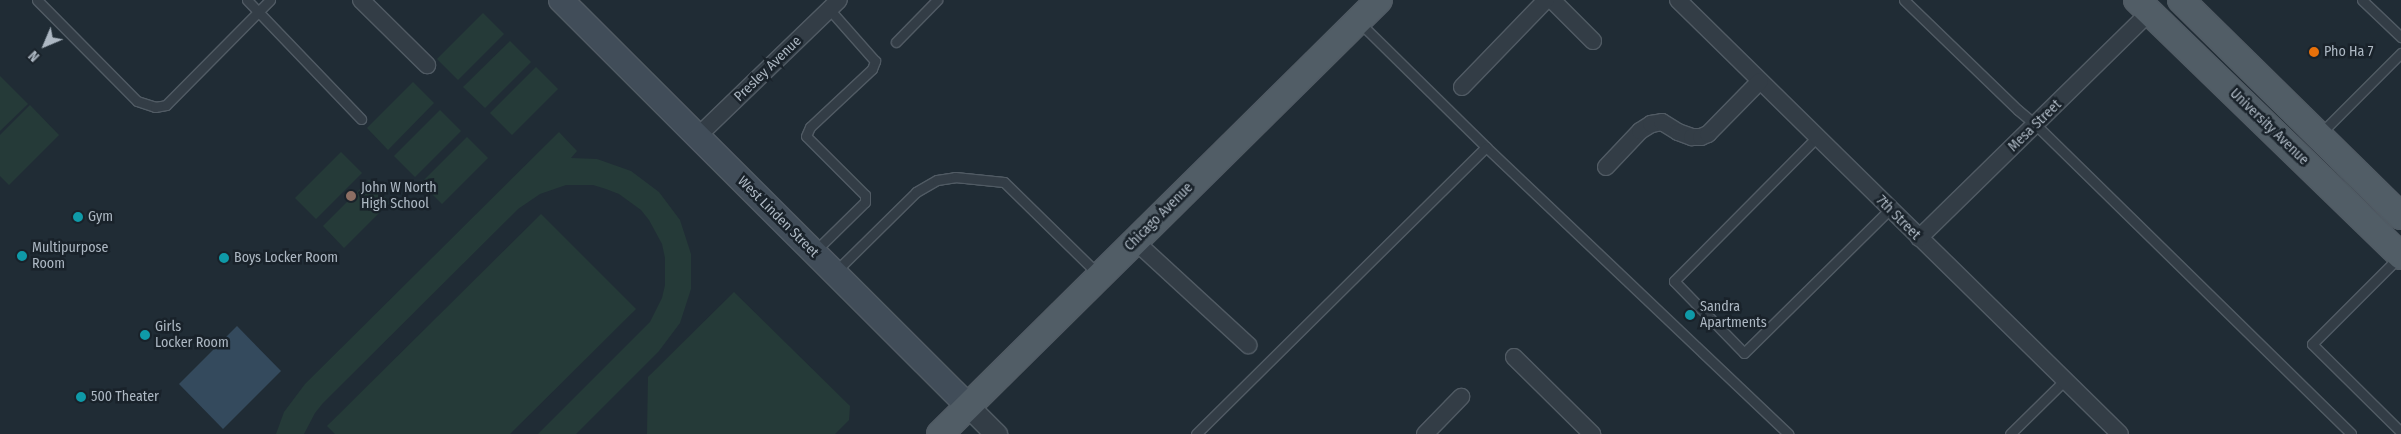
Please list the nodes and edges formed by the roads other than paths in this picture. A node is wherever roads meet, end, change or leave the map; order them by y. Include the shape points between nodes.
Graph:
1 (37, 0) edge
2 (247, 0) edge
3 (270, 0) edge
4 (361, 0) edge
5 (561, 0) edge
6 (937, 0) edge
7 (1379, 0) edge
8 (1546, 0) edge
9 (1552, 0) edge
10 (1678, 0) edge
11 (1904, 0) edge
12 (2181, 0) edge
13 (2362, 0) edge
14 (834, 4) edge
15 (2143, 6) edge
16 (258, 12) junction
17 (1358, 21) junction
18 (2401, 37) edge
19 (1593, 40) dead end
20 (896, 42) dead end
21 (2401, 53) edge
22 (2200, 61) junction
23 (427, 65) dead end
24 (1760, 81) junction
25 (1462, 86) dead end
26 (361, 119) dead end
27 (2036, 125) junction
28 (2319, 136) junction
29 (697, 137) junction
30 (1817, 137) junction
31 (1486, 147) junction
32 (1606, 166) dead end
33 (1890, 209) junction
34 (2401, 216) edge
35 (1919, 238) junction
36 (1135, 241) junction
37 (813, 252) junction
38 (2401, 256) edge
39 (834, 273) junction
40 (1100, 276) junction
41 (1248, 345) dead end
42 (1514, 357) dead end
43 (2065, 380) junction
44 (1461, 396) dead end
45 (968, 406) junction
46 (2401, 432) edge
47 (940, 434) edge
48 (996, 434) edge
49 (1196, 434) edge
50 (1426, 434) edge
51 (1592, 434) edge
52 (1788, 434) edge
53 (2010, 434) edge
54 (2120, 434) edge
55 (2351, 434) edge

1 - 16 lane via 137,101 155,107 166,105
2 - 16 lane
3 - 16 lane
4 - 23 street
5 - 29 main road, West Linden Street
6 - 20 lane
7 - 17 main road, Chicago Avenue
8 - 25 street
9 - 19 street
10 - 24 street, 7th Street
11 - 27 lane
12 - 28 main road, University Avenue
13 - 18 lane
14 - 29 street, Presley Avenue
14 - 37 lane via 875,61 872,70 810,127 806,136 865,195 865,202
15 - 22 main road, University Avenue
15 - 27 street, Mesa Street
16 - 26 lane
17 - 31 lane
17 - 36 main road, Chicago Avenue
21 - 28 lane
22 - 28 main road via 2245,87 2295,138 2310,143
22 - 38 main road, University Avenue
24 - 30 street, 7th Street
24 - 32 street via 1708,134 1692,137 1662,122 1651,124
27 - 35 street, Mesa Street
27 - 55 lane
28 - 34 main road, University Avenue
29 - 37 main road, West Linden Street
30 - 33 street, 7th Street
30 - 33 lane via 1674,282 1744,352
31 - 49 lane
31 - 52 lane
33 - 35 street, 7th Street
35 - 43 street, 7th Street
36 - 40 main road, Chicago Avenue
36 - 41 street
37 - 39 main road, West Linden Street
38 - 46 lane via 2312,344
39 - 40 lane via 916,192 937,180 955,177 1004,182
39 - 45 main road, West Linden Street
40 - 45 main road, Chicago Avenue
42 - 51 street
43 - 53 lane
43 - 54 street, 7th Street
44 - 50 street
45 - 47 main road, Chicago Avenue
45 - 48 street, West Linden Street

